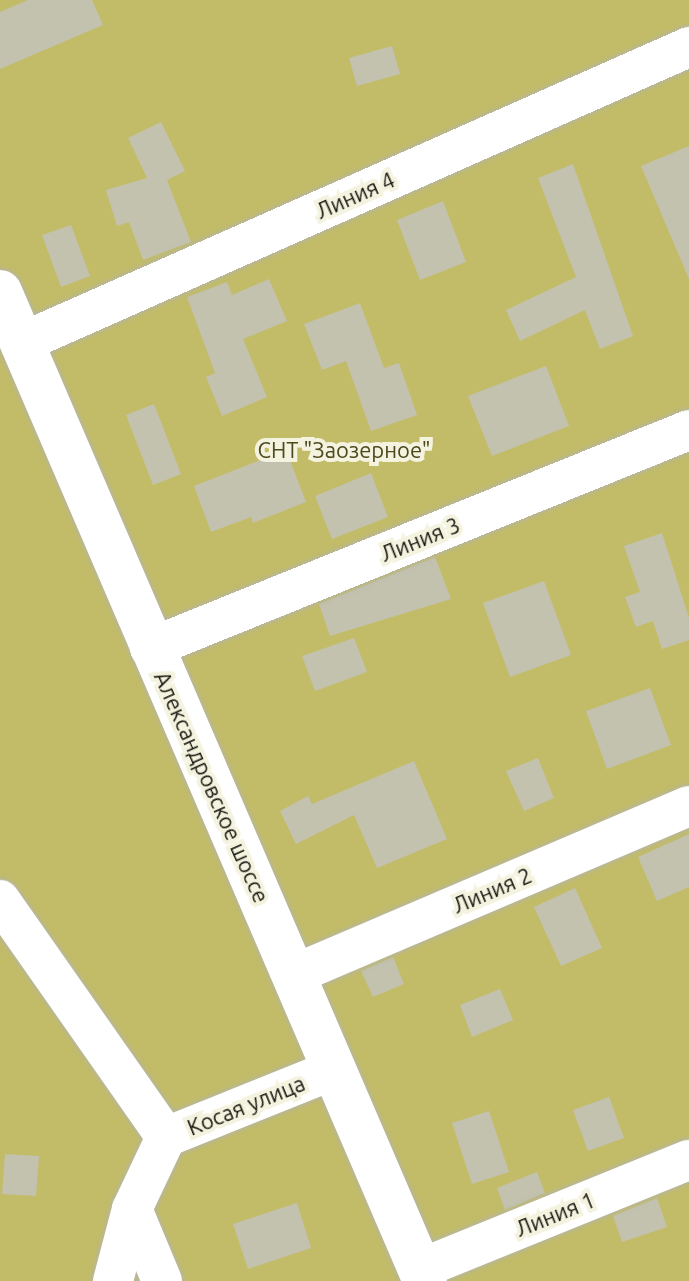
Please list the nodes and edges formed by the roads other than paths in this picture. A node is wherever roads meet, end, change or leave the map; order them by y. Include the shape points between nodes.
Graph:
1 (689, 47) edge
2 (0, 292) edge
3 (21, 343) junction
4 (689, 430) edge
5 (150, 648) junction
6 (689, 806) edge
7 (0, 900) edge
8 (295, 974) junction
9 (335, 1069) junction
10 (166, 1137) junction
11 (689, 1160) edge
12 (132, 1209) junction
13 (423, 1275) edge
14 (113, 1281) edge
15 (162, 1281) edge

1 - 3 street, Линия 4
2 - 3 street, Александровское шоссе
3 - 5 street, Александровское шоссе
4 - 5 street, Линия 3
5 - 8 street, Александровское шоссе
6 - 8 street, Линия 2
7 - 10 street
8 - 9 street, Александровское шоссе
9 - 10 street, Косая улица
9 - 13 street, Александровское шоссе
10 - 12 street, Косая улица
11 - 13 street, Линия 1
12 - 14 street, Косая улица
12 - 15 street

